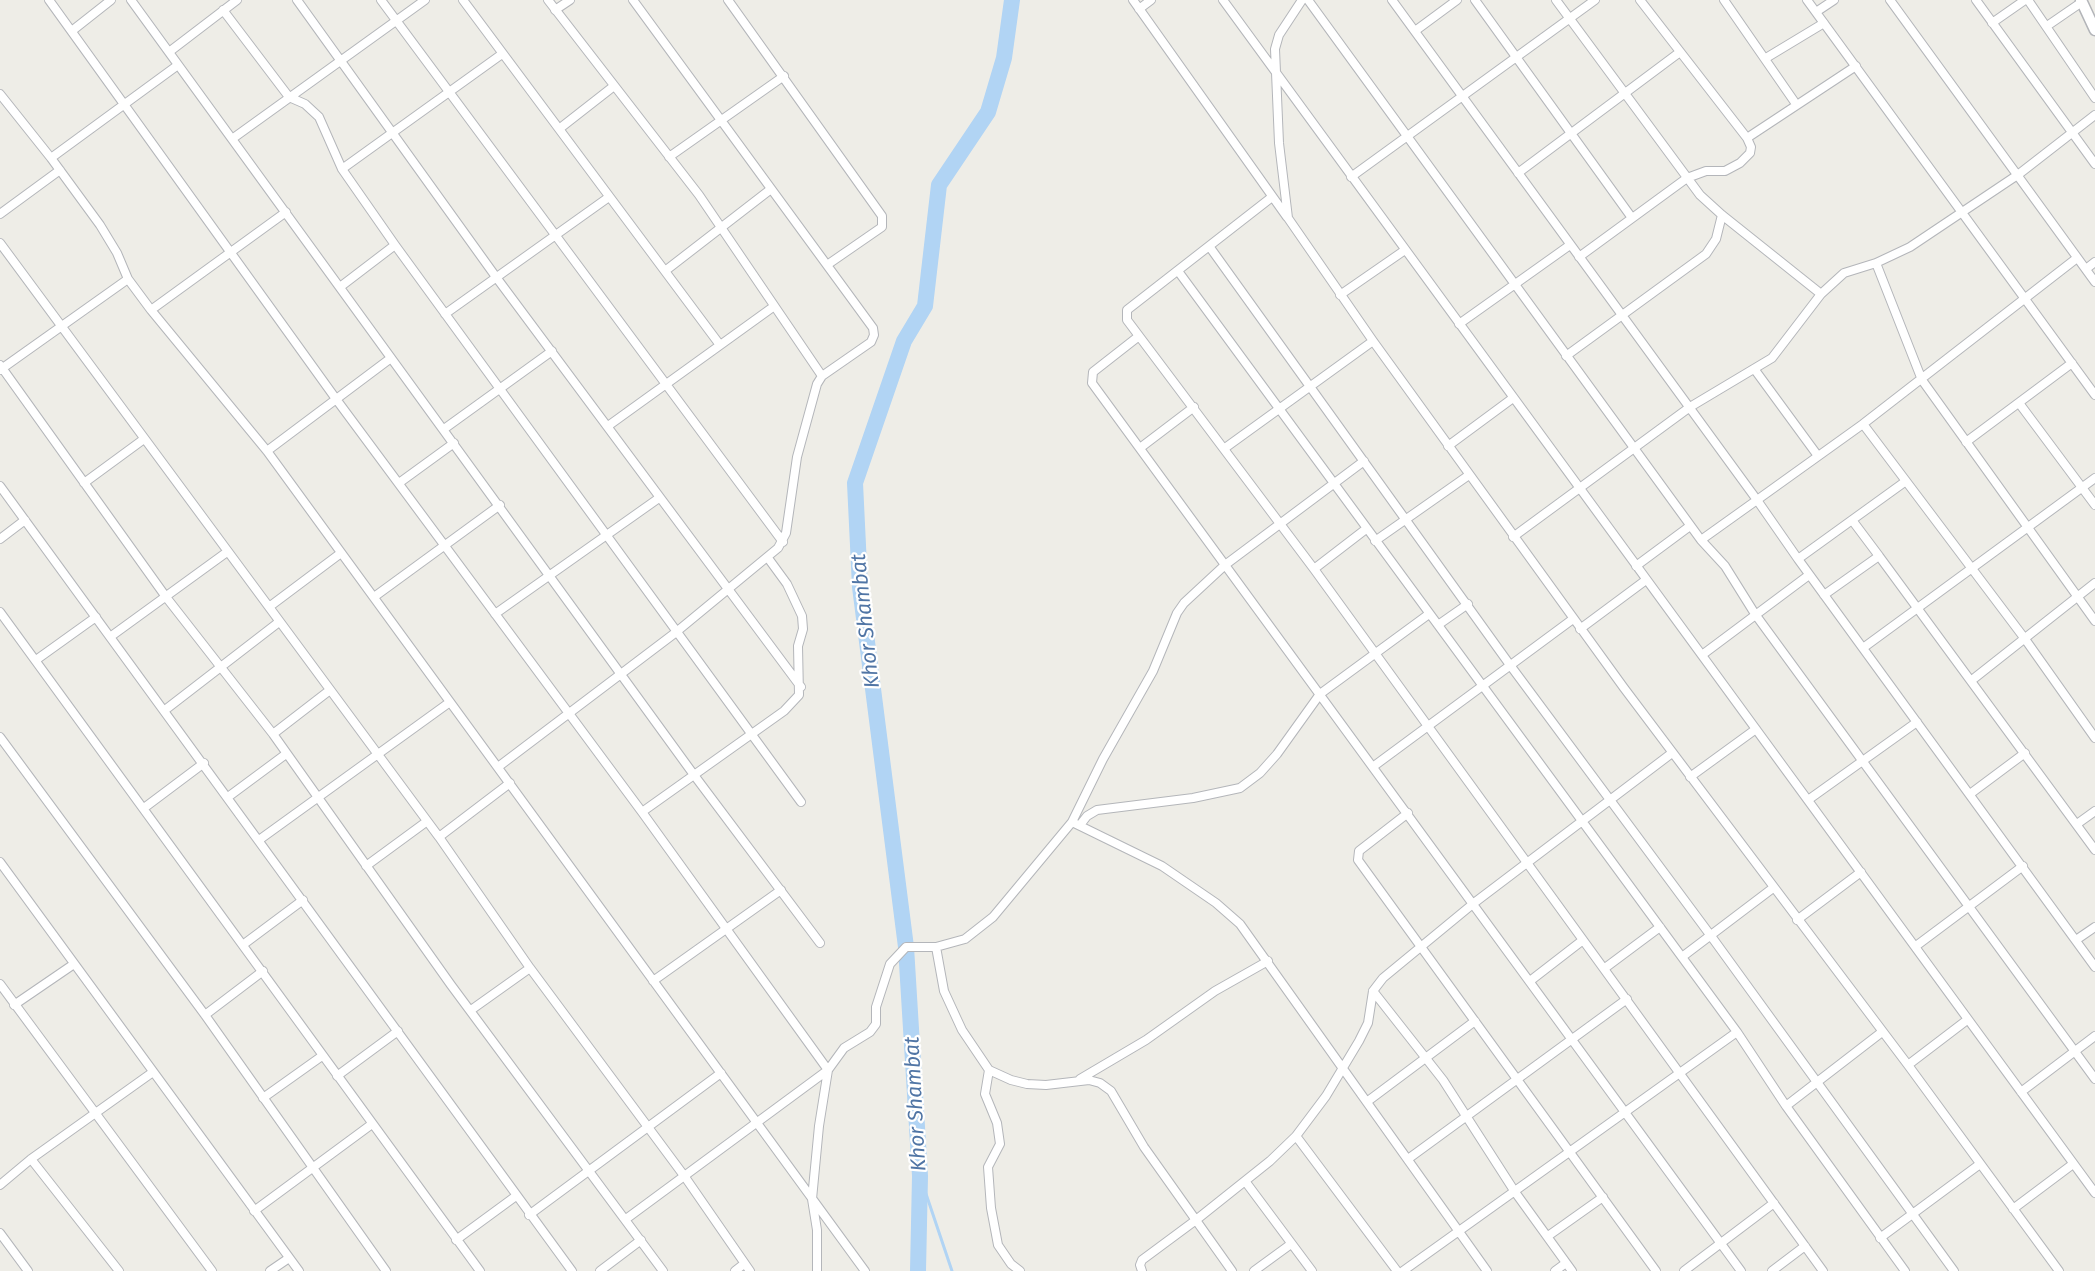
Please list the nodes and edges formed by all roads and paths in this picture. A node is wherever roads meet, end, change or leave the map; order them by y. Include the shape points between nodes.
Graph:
1 (49, 0) edge
2 (111, 0) edge
3 (131, 0) edge
4 (237, 0) edge
5 (297, 0) edge
6 (381, 0) edge
7 (424, 0) edge
8 (463, 0) edge
9 (548, 0) edge
10 (570, 0) edge
11 (633, 0) edge
12 (728, 0) edge
13 (1133, 0) edge
14 (1150, 0) edge
15 (1302, 0) edge
16 (1308, 0) edge
17 (1392, 0) edge
18 (1457, 0) edge
19 (1476, 0) edge
20 (1556, 0) edge
21 (1595, 0) edge
22 (1640, 0) edge
23 (1724, 0) edge
24 (1807, 0) edge
25 (1834, 0) edge
26 (1890, 0) edge
27 (1976, 0) edge
28 (2027, 0) edge
29 (1226, 1) edge
30 (2082, 1) edge
31 (1139, 9) junction
32 (223, 10) junction
33 (555, 10) junction
34 (1816, 12) junction
35 (1570, 19) junction
36 (396, 21) junction
37 (1824, 23) junction
38 (1992, 23) junction
39 (2047, 26) junction
40 (72, 30) junction
41 (2095, 30) edge
42 (1415, 31) junction
43 (169, 52) junction
44 (1680, 52) junction
45 (502, 54) junction
46 (1517, 57) junction
47 (1766, 58) junction
48 (341, 61) junction
49 (178, 65) junction
50 (1856, 66) junction
51 (1276, 69) junction
52 (784, 76) junction
53 (614, 86) junction
54 (448, 93) junction
55 (0, 94) edge
56 (1626, 94) junction
57 (289, 97) junction
58 (1463, 97) junction
59 (2095, 98) edge
60 (125, 103) junction
61 (1796, 104) junction
62 (2095, 115) edge
63 (721, 121) junction
64 (559, 129) junction
65 (394, 132) junction
66 (2072, 133) junction
67 (1572, 134) junction
68 (1408, 136) junction
69 (1747, 138) junction
70 (232, 139) junction
71 (669, 157) junction
72 (51, 158) junction
73 (2095, 164) edge
74 (342, 169) junction
75 (60, 170) junction
76 (1518, 172) junction
77 (2019, 174) junction
78 (1352, 177) junction
79 (1687, 178) junction
80 (771, 189) junction
81 (609, 197) junction
82 (1272, 197) junction
83 (286, 212) junction
84 (1964, 212) junction
85 (0, 214) edge
86 (1722, 216) junction
87 (1288, 218) junction
88 (1632, 218) junction
89 (720, 227) junction
90 (554, 236) junction
91 (0, 243) edge
92 (395, 245) junction
93 (1570, 245) junction
94 (1209, 246) junction
95 (1405, 250) junction
96 (230, 252) junction
97 (1579, 256) junction
98 (2077, 258) junction
99 (2095, 262) edge
100 (1876, 263) junction
101 (827, 266) junction
102 (2086, 269) junction
103 (665, 271) junction
104 (1178, 271) junction
105 (496, 277) junction
106 (128, 279) junction
107 (2095, 282) edge
108 (1515, 285) junction
109 (340, 287) junction
110 (1821, 294) junction
111 (1340, 295) junction
112 (2025, 298) junction
113 (773, 307) junction
114 (151, 310) junction
115 (445, 314) junction
116 (1623, 315) junction
117 (1459, 324) junction
118 (61, 326) junction
119 (1139, 336) junction
120 (1373, 341) junction
121 (720, 345) junction
122 (552, 351) junction
123 (1566, 356) junction
124 (391, 358) junction
125 (2072, 363) junction
126 (1, 368) edge
127 (1755, 370) junction
128 (822, 376) junction
129 (1922, 380) junction
130 (665, 386) junction
131 (1310, 386) junction
132 (499, 388) junction
133 (2095, 395) edge
134 (1513, 398) junction
135 (336, 399) junction
136 (2019, 403) junction
137 (1690, 406) junction
138 (1194, 407) junction
139 (1280, 408) junction
140 (1863, 424) junction
141 (608, 426) junction
142 (444, 429) junction
143 (144, 439) junction
144 (1966, 442) junction
145 (454, 443) junction
146 (1448, 446) junction
147 (1632, 447) junction
148 (1140, 448) junction
149 (1225, 448) junction
150 (267, 451) junction
151 (1818, 456) junction
152 (1364, 461) junction
153 (1469, 475) junction
154 (2095, 478) edge
155 (1906, 481) junction
156 (84, 483) junction
157 (399, 483) junction
158 (1334, 484) junction
159 (0, 486) edge
160 (2082, 486) junction
161 (1578, 488) junction
162 (659, 498) junction
163 (1757, 500) junction
164 (500, 505) junction
165 (2095, 506) edge
166 (1406, 519) junction
167 (25, 520) junction
168 (1852, 520) junction
169 (1281, 523) junction
170 (1690, 526) junction
171 (2026, 526) junction
172 (1366, 528) junction
173 (605, 534) junction
174 (1513, 537) junction
175 (0, 539) edge
176 (1701, 540) junction
177 (1376, 541) junction
178 (783, 542) junction
179 (445, 545) junction
180 (227, 552) junction
181 (341, 553) junction
182 (1879, 556) junction
183 (768, 558) junction
184 (1798, 560) junction
185 (1225, 565) junction
186 (1636, 566) junction
187 (1971, 567) junction
188 (1314, 569) junction
189 (550, 574) junction
190 (1809, 574) junction
191 (1646, 580) junction
192 (2095, 583) edge
193 (728, 591) junction
194 (1824, 595) junction
195 (166, 597) junction
196 (374, 597) junction
197 (2077, 597) junction
198 (1468, 604) junction
199 (269, 607) junction
200 (1917, 607) junction
201 (0, 612) edge
202 (495, 614) junction
203 (1429, 614) junction
204 (1755, 614) junction
205 (96, 617) junction
206 (1573, 619) junction
207 (279, 621) junction
208 (2095, 621) edge
209 (1438, 626) junction
210 (1580, 629) junction
211 (675, 633) junction
212 (110, 637) junction
213 (2025, 639) junction
214 (1863, 648) junction
215 (1375, 654) junction
216 (1701, 655) junction
217 (36, 660) junction
218 (1510, 665) junction
219 (222, 667) junction
220 (622, 674) junction
221 (1972, 680) junction
222 (1482, 686) junction
223 (801, 687) junction
224 (330, 690) junction
225 (1320, 694) junction
226 (450, 702) junction
227 (165, 710) junction
228 (568, 715) junction
229 (1917, 722) junction
230 (1428, 726) junction
231 (1756, 729) junction
232 (273, 734) junction
233 (750, 734) junction
234 (0, 736) edge
235 (2095, 738) edge
236 (1672, 753) junction
237 (2025, 753) junction
238 (286, 754) junction
239 (378, 755) junction
240 (1863, 761) junction
241 (204, 763) junction
242 (1374, 766) junction
243 (498, 767) junction
244 (694, 775) junction
245 (1690, 777) junction
246 (510, 783) junction
247 (1970, 794) junction
248 (228, 796) junction
249 (319, 799) junction
250 (1609, 800) junction
251 (1808, 800) junction
252 (801, 802) dead end
253 (144, 808) junction
254 (2095, 811) edge
255 (642, 812) junction
256 (1408, 813) junction
257 (426, 822) junction
258 (1581, 822) junction
259 (1076, 824) junction
260 (2077, 824) junction
261 (439, 837) junction
262 (260, 840) junction
263 (2095, 850) edge
264 (0, 862) edge
265 (1527, 863) junction
266 (366, 866) junction
267 (2023, 866) junction
268 (1861, 872) junction
269 (1773, 888) junction
270 (781, 890) junction
271 (303, 900) junction
272 (1474, 903) junction
273 (1969, 906) junction
274 (1797, 920) junction
275 (1660, 927) junction
276 (2095, 927) edge
277 (726, 930) junction
278 (1711, 936) junction
279 (1583, 940) junction
280 (2076, 940) junction
281 (820, 943) dead end
282 (244, 944) junction
283 (1916, 946) junction
284 (936, 947) junction
285 (1420, 947) junction
286 (1682, 957) junction
287 (1268, 961) junction
288 (74, 964) junction
289 (2095, 967) edge
290 (530, 968) junction
291 (1605, 968) junction
292 (263, 971) junction
293 (654, 981) junction
294 (1530, 981) junction
295 (0, 984) edge
296 (1373, 991) junction
297 (1627, 999) junction
298 (14, 1005) junction
299 (471, 1010) junction
300 (205, 1015) junction
301 (1967, 1020) junction
302 (1475, 1021) junction
303 (398, 1031) junction
304 (1737, 1032) junction
305 (1882, 1032) junction
306 (2095, 1036) edge
307 (1573, 1040) junction
308 (2075, 1052) junction
309 (322, 1056) junction
310 (1425, 1059) junction
311 (1908, 1065) junction
312 (1343, 1068) junction
313 (828, 1070) junction
314 (989, 1070) junction
315 (153, 1072) junction
316 (721, 1073) junction
317 (1680, 1073) junction
318 (337, 1076) junction
319 (2095, 1079) edge
320 (1078, 1080) junction
321 (1518, 1080) junction
322 (1816, 1084) junction
323 (2020, 1092) junction
324 (263, 1098) junction
325 (1368, 1101) junction
326 (1786, 1106) junction
327 (96, 1113) junction
328 (1625, 1113) junction
329 (1465, 1117) junction
330 (372, 1124) junction
331 (757, 1124) junction
332 (648, 1128) junction
333 (1296, 1136) junction
334 (1570, 1152) junction
335 (31, 1159) junction
336 (1408, 1159) junction
337 (1980, 1164) junction
338 (2073, 1164) junction
339 (313, 1168) junction
340 (589, 1170) junction
341 (685, 1177) junction
342 (1245, 1181) junction
343 (0, 1185) edge
344 (1515, 1192) junction
345 (2095, 1193) edge
346 (516, 1196) junction
347 (1603, 1197) junction
348 (812, 1199) junction
349 (1774, 1203) junction
350 (2013, 1209) junction
351 (254, 1211) junction
352 (1912, 1214) junction
353 (529, 1215) junction
354 (626, 1219) junction
355 (1196, 1220) junction
356 (1459, 1232) junction
357 (0, 1233) edge
358 (1548, 1236) junction
359 (1880, 1238) junction
360 (456, 1240) junction
361 (641, 1240) junction
362 (1292, 1244) junction
363 (1721, 1244) junction
364 (1805, 1246) junction
365 (289, 1258) junction
366 (1566, 1263) junction
367 (1011, 1267) edge
368 (747, 1268) edge
369 (209, 1270) edge
370 (28, 1271) edge
371 (119, 1271) edge
372 (270, 1271) edge
373 (299, 1271) edge
374 (386, 1271) edge
375 (480, 1271) edge
376 (572, 1271) edge
377 (600, 1271) edge
378 (663, 1271) edge
379 (735, 1271) edge
380 (817, 1271) edge
381 (865, 1271) edge
382 (1020, 1271) edge
383 (1142, 1271) edge
384 (1232, 1271) edge
385 (1254, 1271) edge
386 (1312, 1271) edge
387 (1397, 1271) edge
388 (1403, 1271) edge
389 (1487, 1271) edge
390 (1555, 1271) edge
391 (1572, 1271) edge
392 (1656, 1271) edge
393 (1684, 1271) edge
394 (1741, 1271) edge
395 (1772, 1271) edge
396 (1824, 1271) edge
397 (1905, 1271) edge
398 (1954, 1271) edge
399 (2059, 1271) edge

1 - 40 street
2 - 40 street
3 - 43 street
4 - 32 street
5 - 48 street
6 - 36 street
7 - 36 street
8 - 45 street
9 - 33 street
10 - 33 street
11 - 63 street
12 - 52 street
13 - 31 street
14 - 31 street
15 - 51 street via 1276,43
16 - 68 street
17 - 42 street
18 - 42 street
19 - 46 street
20 - 35 street
21 - 35 street
22 - 44 street
23 - 47 street
24 - 34 street
25 - 34 street
26 - 77 street
27 - 38 street
28 - 38 street
28 - 39 street
29 - 51 street
30 - 39 street
30 - 41 street
31 - 82 street
32 - 43 street
32 - 57 street
33 - 53 street
34 - 37 street
35 - 46 street
35 - 56 street
36 - 48 street
36 - 54 street
37 - 47 street
37 - 50 street
38 - 66 street
39 - 59 street
40 - 60 street
42 - 58 street
43 - 49 street
44 - 56 street
44 - 69 street
45 - 54 street
45 - 64 street
46 - 58 street
46 - 67 street
47 - 61 street
48 - 57 street
48 - 65 street
49 - 60 street
49 - 70 street
50 - 61 street
50 - 84 street
51 - 78 street
51 - 87 street
52 - 63 street
52 - 101 street via 884,222
53 - 64 street
53 - 71 street
54 - 65 street
54 - 90 street
55 - 72 street
56 - 67 street
56 - 79 street
57 - 70 street
57 - 74 street via 306,104 319,117
58 - 68 street
58 - 76 street
60 - 72 street
60 - 96 street
61 - 69 street
62 - 66 street
63 - 71 street
63 - 80 street
64 - 81 street
65 - 74 street
65 - 105 street
66 - 73 street
66 - 77 street
67 - 76 street
67 - 88 street
68 - 78 street
68 - 108 street
69 - 79 street via 1750,153 1740,163 1725,171 1706,171
70 - 83 street
71 - 89 street
72 - 75 street
74 - 92 street
75 - 85 street
75 - 106 street via 106,234
76 - 93 street
77 - 84 street
77 - 98 street
78 - 95 street
79 - 86 street
79 - 88 street
80 - 89 street
80 - 101 street
81 - 90 street
81 - 103 street
82 - 87 street
82 - 94 street
83 - 96 street
83 - 109 street
84 - 100 street via 1903,251
84 - 112 street
86 - 110 street
86 - 116 street via 1716,239 1706,254
87 - 111 street
88 - 97 street
89 - 103 street
89 - 113 street
90 - 105 street
90 - 130 street
91 - 118 street
92 - 109 street
92 - 115 street
93 - 97 street
93 - 108 street
94 - 104 street
94 - 131 street
95 - 111 street
95 - 117 street
96 - 114 street
96 - 135 street
97 - 116 street
98 - 102 street
98 - 112 street
99 - 102 street
100 - 110 street via 1844,273
100 - 129 street
101 - 128 street via 873,328 874,335 865,347
102 - 107 street
103 - 121 street
104 - 119 street via 1126,312
104 - 139 street
105 - 115 street
105 - 122 street
106 - 114 street
106 - 118 street
108 - 117 street
108 - 123 street
109 - 124 street
110 - 127 street via 1772,358
111 - 120 street
112 - 125 street
112 - 129 street
113 - 121 street
113 - 128 street
114 - 150 street
115 - 132 street
116 - 123 street
116 - 137 street
117 - 134 street
118 - 126 street
118 - 143 street
119 - 138 street
119 - 148 street via 1091,377
120 - 131 street
120 - 146 street
121 - 130 street
122 - 132 street
122 - 141 street
123 - 147 street
124 - 135 street
124 - 142 street
125 - 133 street
125 - 136 street
126 - 156 street
127 - 137 street
127 - 151 street
128 - 178 street via 797,458
129 - 140 street
129 - 144 street
130 - 141 street
130 - 178 street
131 - 139 street
131 - 152 street
132 - 142 street
132 - 173 street
134 - 146 street
134 - 161 street
135 - 150 street
135 - 157 street
136 - 144 street
136 - 160 street
137 - 147 street
137 - 163 street
138 - 148 street
138 - 149 street
139 - 149 street
139 - 158 street
140 - 151 street
140 - 155 street
141 - 162 street
142 - 145 street
143 - 156 street
143 - 180 street
144 - 171 street
145 - 157 street
145 - 164 street
146 - 153 street
147 - 161 street
147 - 170 street
148 - 185 street
149 - 169 street
150 - 181 street
151 - 163 street
152 - 158 street
152 - 166 street
153 - 166 street
153 - 174 street
154 - 160 street
155 - 168 street
155 - 187 street
156 - 195 street
157 - 179 street
158 - 169 street
158 - 172 street
159 - 167 street
160 - 165 street
160 - 171 street
161 - 174 street
161 - 186 street
162 - 173 street
162 - 193 street
163 - 176 street
163 - 184 street
164 - 179 street
164 - 189 street
166 - 177 street
166 - 198 street
167 - 175 street
167 - 205 street
168 - 182 street
168 - 184 street
169 - 185 street
169 - 188 street
170 - 176 street
170 - 186 street
171 - 187 street
171 - 197 street
172 - 177 street
172 - 188 street
173 - 189 street
173 - 211 street
174 - 206 street
176 - 204 street via 1725,566
177 - 203 street
178 - 183 street
179 - 196 street
179 - 202 street
180 - 195 street
180 - 199 street
181 - 196 street
181 - 199 street
182 - 194 street
182 - 200 street
183 - 193 street
183 - 223 street via 792,593 802,616 798,646
184 - 190 street
185 - 225 street
185 - 259 street via 1177,613 1154,671 1103,759
186 - 191 street
187 - 200 street
187 - 213 street
188 - 215 street
189 - 202 street
189 - 220 street
190 - 194 street
190 - 204 street
191 - 210 street
191 - 216 street
192 - 197 street
193 - 211 street
193 - 223 street
194 - 214 street
195 - 212 street
195 - 219 street
196 - 226 street
197 - 208 street
197 - 213 street
198 - 209 street
198 - 218 street
199 - 207 street
200 - 214 street
200 - 221 street
201 - 217 street
202 - 228 street
203 - 209 street
203 - 215 street
204 - 216 street
204 - 240 street
205 - 212 street
205 - 217 street
206 - 210 street
206 - 218 street
207 - 219 street
207 - 224 street
209 - 222 street
210 - 236 street
211 - 220 street
211 - 233 street
212 - 227 street
213 - 221 street
213 - 235 street
214 - 229 street
215 - 225 street
215 - 230 street
216 - 231 street
217 - 253 street
218 - 222 street
218 - 250 street
219 - 227 street
219 - 232 street
220 - 228 street
220 - 244 street
221 - 237 street
222 - 230 street
222 - 258 street
223 - 233 street via 796,700
224 - 232 street
224 - 239 street
225 - 242 street
225 - 259 street via 1277,754 1240,788 1097,810
226 - 239 street
226 - 243 street
227 - 241 street
228 - 243 street
228 - 255 street
229 - 240 street
229 - 247 street
230 - 242 street
230 - 265 street
231 - 245 street
231 - 251 street
232 - 238 street
233 - 244 street
233 - 252 street
234 - 300 street
236 - 245 street
236 - 250 street
237 - 247 street
237 - 260 street
238 - 248 street
238 - 249 street
239 - 249 street
239 - 257 street
240 - 251 street
240 - 273 street
241 - 248 street
241 - 253 street
242 - 256 street
243 - 246 street
244 - 255 street
244 - 270 street
245 - 269 street
246 - 261 street
246 - 293 street
247 - 267 street
248 - 262 street
249 - 262 street
249 - 266 street
250 - 258 street
250 - 278 street
251 - 268 street
253 - 282 street
254 - 260 street
255 - 277 street
256 - 272 street
256 - 285 street via 1357,855
257 - 261 street
257 - 266 street
258 - 265 street
258 - 275 street
259 - 284 street via 979,931
259 - 287 street via 1162,866 1191,885 1240,924
260 - 263 street
261 - 290 street
262 - 271 street
264 - 288 street
265 - 272 street
265 - 279 street
266 - 299 street
267 - 273 street
267 - 280 street
268 - 274 street
268 - 283 street
269 - 274 street
269 - 278 street
270 - 277 street
270 - 281 street
271 - 282 street
271 - 303 street
272 - 285 street
272 - 294 street
273 - 283 street
273 - 308 street
274 - 305 street
275 - 286 street
275 - 291 street
276 - 280 street
277 - 293 street
277 - 313 street
278 - 286 street
278 - 322 street
279 - 291 street
279 - 294 street
280 - 289 street
282 - 292 street
283 - 301 street
284 - 313 street via 906,947 890,964 876,1007 876,1024 844,1048
284 - 314 street via 944,991 962,1030
285 - 296 street
285 - 302 street
286 - 304 street
287 - 312 street
287 - 320 street
288 - 298 street
288 - 315 street
290 - 299 street
290 - 332 street
291 - 297 street
292 - 300 street
292 - 309 street
293 - 316 street
294 - 307 street
295 - 298 street
296 - 310 street
296 - 312 street via 1368,1023
297 - 307 street
297 - 317 street
298 - 327 street
299 - 340 street
300 - 324 street
301 - 311 street
301 - 323 street
302 - 310 street
302 - 321 street
303 - 318 street
303 - 346 street
304 - 317 street
304 - 326 street
305 - 311 street
305 - 322 street
306 - 308 street
307 - 321 street
307 - 328 street
308 - 319 street
308 - 323 street
309 - 318 street
309 - 324 street
310 - 325 street
310 - 329 street
311 - 337 street
312 - 325 street
312 - 333 street
313 - 331 street
313 - 348 street
314 - 320 street via 1027,1084
314 - 367 street via 985,1094 997,1123 1000,1144 988,1167 988,1188 998,1245
315 - 327 street
315 - 351 street
316 - 331 street
316 - 332 street
317 - 328 street
317 - 349 street
318 - 330 street
320 - 355 street via 1100,1083 1111,1091 1144,1147
321 - 329 street
321 - 334 street
322 - 326 street
322 - 352 street
323 - 338 street
324 - 339 street
325 - 336 street
326 - 359 street
327 - 335 street
327 - 369 street
328 - 334 street
328 - 363 street
329 - 336 street
329 - 344 street
330 - 339 street
330 - 360 street
331 - 341 street
331 - 348 street
332 - 340 street
332 - 341 street
333 - 342 street
333 - 387 street
334 - 344 street
334 - 347 street
335 - 343 street
335 - 371 street
336 - 356 street
337 - 350 street
337 - 352 street
338 - 345 street
338 - 350 street
339 - 351 street
339 - 374 street
340 - 353 street
340 - 354 street
341 - 354 street
341 - 368 street
342 - 355 street
342 - 362 street
344 - 356 street
344 - 358 street
346 - 353 street
346 - 360 street
347 - 358 street
347 - 392 street
348 - 380 street
348 - 381 street
349 - 363 street
349 - 364 street
350 - 399 street
351 - 365 street
352 - 359 street
352 - 398 street
353 - 376 street
354 - 361 street
355 - 383 street via 1142,1260
355 - 384 street
356 - 388 street
356 - 389 street
357 - 370 street
358 - 366 street
359 - 397 street
360 - 375 street
361 - 377 street
361 - 378 street
362 - 385 street
362 - 386 street
363 - 393 street
363 - 394 street
364 - 395 street
364 - 396 street
365 - 372 street
365 - 373 street
366 - 390 street
366 - 391 street
367 - 382 street
368 - 379 street

